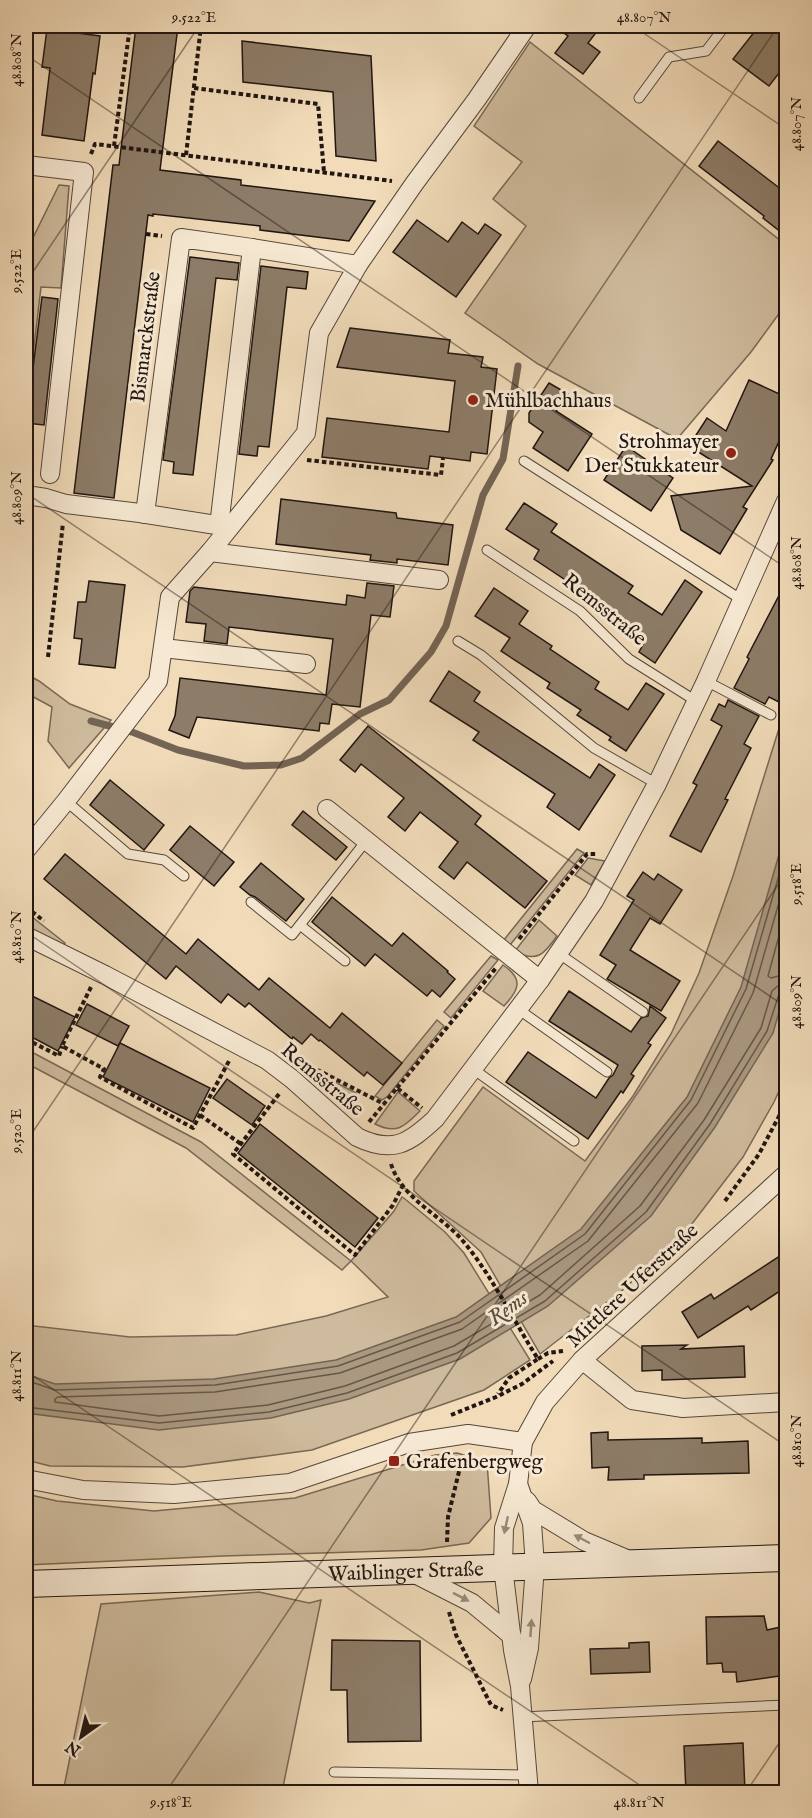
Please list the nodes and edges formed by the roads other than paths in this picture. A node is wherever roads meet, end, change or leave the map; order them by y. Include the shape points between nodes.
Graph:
1 (527, 26) edge
2 (725, 26) edge
3 (639, 98) dead end
4 (26, 165) edge
5 (252, 248) junction
6 (358, 265) junction
7 (525, 461) dead end
8 (50, 474) dead end
9 (26, 495) edge
10 (786, 501) edge
11 (145, 514) junction
12 (224, 526) junction
13 (487, 550) dead end
14 (210, 552) junction
15 (439, 580) dead end
16 (741, 600) junction
17 (458, 641) dead end
18 (163, 648) junction
19 (306, 664) dead end
20 (706, 681) junction
21 (696, 701) junction
22 (771, 715) dead end
23 (657, 784) junction
24 (66, 801) junction
25 (327, 809) dead end
26 (366, 841) junction
27 (26, 850) edge
28 (184, 876) dead end
29 (251, 902) dead end
30 (300, 925) junction
31 (26, 936) edge
32 (558, 953) junction
33 (345, 960) dead end
34 (540, 980) junction
35 (518, 1009) junction
36 (644, 1012) dead end
37 (473, 1069) junction
38 (607, 1072) dead end
39 (574, 1141) dead end
40 (786, 1174) edge
41 (582, 1360) junction
42 (786, 1402) edge
43 (523, 1443) junction
44 (26, 1479) edge
45 (518, 1484) junction
46 (786, 1558) edge
47 (635, 1563) junction
48 (535, 1566) junction
49 (503, 1567) junction
50 (409, 1570) junction
51 (26, 1584) edge
52 (512, 1636) junction
53 (520, 1686) junction
54 (786, 1705) edge
55 (521, 1717) junction
56 (334, 1772) dead end
57 (528, 1784) edge

1 - 6 street
2 - 3 lane via 706,51 669,57
4 - 8 street via 84,172
5 - 6 street, Bismarckstraße
5 - 11 street, Bismarckstraße via 181,238
5 - 12 street
6 - 12 street via 319,333 306,433
7 - 16 lane
9 - 11 street
10 - 16 street
11 - 12 street
12 - 14 street
13 - 21 lane, Remsstraße via 580,611 629,659
14 - 15 street
14 - 18 street via 170,597
16 - 20 street
17 - 23 lane via 481,655 594,748
18 - 19 street
18 - 24 street via 158,681
20 - 21 street
20 - 22 lane
21 - 23 street
23 - 32 street via 594,901
24 - 27 street
24 - 28 lane via 128,854 164,860
25 - 26 street
26 - 30 lane
26 - 34 street
29 - 30 lane via 292,935
30 - 33 lane
31 - 37 street, Remsstraße via 267,1060 369,1143 403,1143 420,1134
32 - 34 street
32 - 36 lane
34 - 35 street
35 - 37 street
35 - 38 lane
37 - 39 lane
40 - 41 street, Mittlere Uferstraße
41 - 42 street via 633,1400 683,1408
41 - 43 street, Mittlere Uferstraße via 545,1402
43 - 44 street via 468,1434 409,1443 290,1483 174,1494 83,1490
43 - 45 street, Mittlere Uferstraße
47 -> 45 street via 584,1541 533,1510
45 - 48 street, Mittlere Uferstraße via 532,1523
45 -> 49 street, Mittlere Uferstraße via 504,1528
46 - 47 main road, Waiblinger Straße
47 - 48 main road, Waiblinger Straße
48 - 49 main road, Waiblinger Straße
53 -> 48 street via 529,1648
49 - 50 main road, Waiblinger Straße
49 - 52 street
50 - 51 main road, Waiblinger Straße
50 -> 52 street via 472,1603
52 - 53 street
53 - 55 street
54 - 55 lane
55 - 57 street
56 - 57 lane

